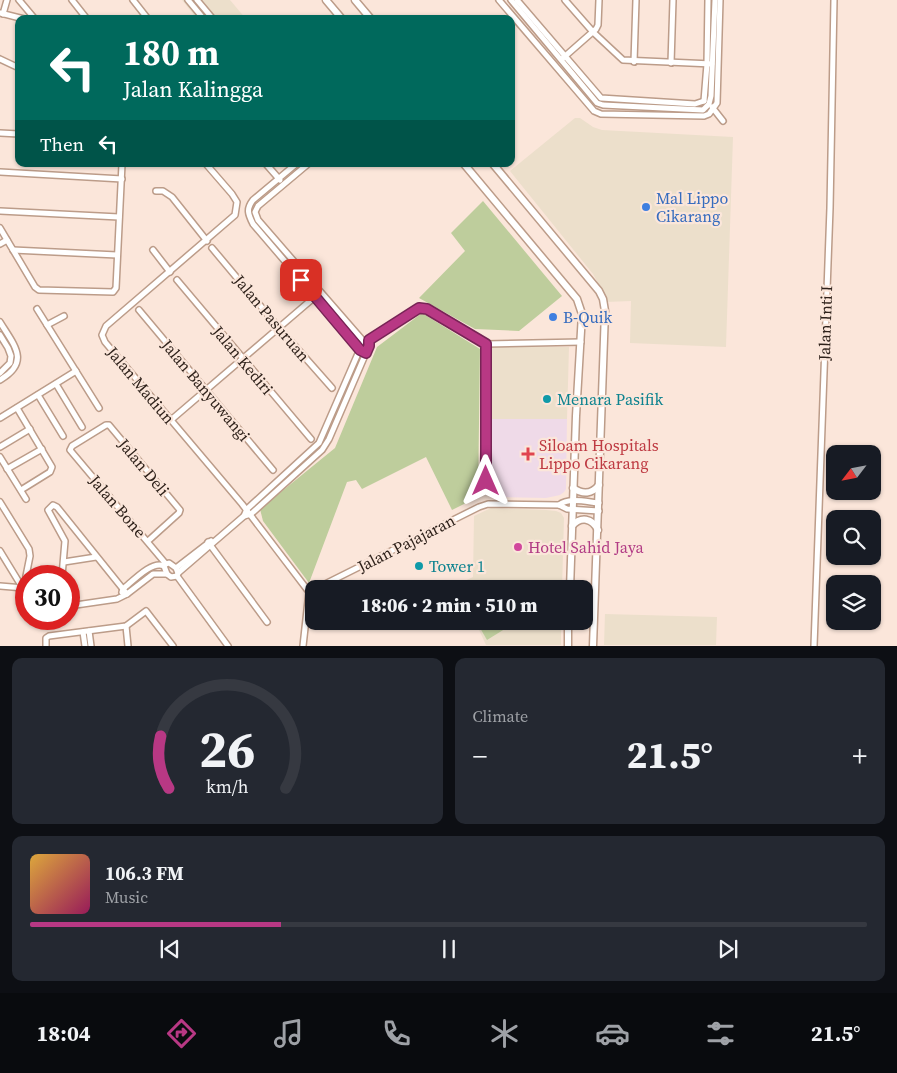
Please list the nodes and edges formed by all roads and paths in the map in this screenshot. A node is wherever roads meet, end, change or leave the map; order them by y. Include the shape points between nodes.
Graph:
1 (7, 0) edge
2 (19, 0) edge
3 (72, 0) edge
4 (133, 0) edge
5 (188, 0) edge
6 (197, 0) edge
7 (326, 0) edge
8 (355, 0) edge
9 (499, 0) edge
10 (511, 0) edge
11 (517, 0) edge
12 (566, 0) edge
13 (599, 0) edge
14 (636, 0) edge
15 (673, 0) edge
16 (708, 0) edge
17 (715, 0) edge
18 (720, 0) edge
19 (834, 0) edge
20 (2, 14) edge
21 (32, 15) edge
22 (84, 15) edge
23 (145, 15) edge
24 (200, 15) edge
25 (210, 15) edge
26 (339, 15) edge
27 (368, 15) edge
28 (512, 15) edge
29 (717, 15) junction
30 (15, 17) edge
31 (515, 19) edge
32 (593, 32) junction
33 (563, 58) junction
34 (0, 59) edge
35 (634, 62) junction
36 (671, 63) junction
37 (709, 64) junction
38 (15, 66) edge
39 (555, 66) junction
40 (706, 103) junction
41 (714, 109) junction
42 (723, 121) dead end
43 (0, 133) edge
44 (15, 134) edge
45 (122, 167) edge
46 (209, 167) edge
47 (269, 167) edge
48 (292, 167) edge
49 (304, 167) edge
50 (467, 167) edge
51 (496, 167) edge
52 (0, 172) edge
53 (278, 178) junction
54 (122, 179) junction
55 (284, 184) junction
56 (156, 191) dead end
57 (0, 211) edge
58 (119, 217) junction
59 (1, 232) edge
60 (7, 240) junction
61 (207, 241) junction
62 (0, 244) edge
63 (212, 248) dead end
64 (13, 250) junction
65 (153, 250) dead end
66 (117, 255) junction
67 (170, 272) junction
68 (177, 280) dead end
69 (321, 292) junction
70 (315, 297) junction
71 (37, 309) dead end
72 (139, 310) dead end
73 (64, 316) dead end
74 (0, 322) edge
75 (48, 325) junction
76 (279, 328) junction
77 (0, 335) edge
78 (368, 342) junction
79 (581, 342) junction
80 (486, 344) junction
81 (360, 350) junction
82 (366, 353) junction
83 (242, 359) junction
84 (0, 372) edge
85 (76, 372) junction
86 (0, 380) edge
87 (56, 384) junction
88 (332, 388) dead end
89 (206, 390) junction
90 (38, 395) junction
91 (17, 408) junction
92 (99, 408) dead end
93 (0, 418) edge
94 (171, 420) junction
95 (82, 427) dead end
96 (30, 429) junction
97 (63, 436) dead end
98 (311, 439) dead end
99 (0, 447) edge
100 (42, 449) junction
101 (70, 449) joint
102 (0, 457) edge
103 (7, 469) junction
104 (273, 470) dead end
105 (486, 481) dead end
106 (599, 485) junction
107 (573, 488) junction
108 (21, 490) junction
109 (26, 499) dead end
110 (573, 501) junction
111 (0, 502) edge
112 (559, 505) junction
113 (599, 507) junction
114 (572, 510) junction
115 (249, 511) junction
116 (572, 526) junction
117 (598, 530) junction
118 (148, 541) junction
119 (211, 543) junction
120 (0, 551) edge
121 (96, 557) junction
122 (64, 562) junction
123 (28, 565) edge
124 (64, 565) edge
125 (165, 565) junction
126 (177, 572) junction
127 (15, 574) edge
128 (167, 574) junction
129 (305, 580) edge
130 (333, 580) edge
131 (570, 580) edge
132 (0, 586) edge
133 (15, 587) edge
134 (123, 589) junction
135 (127, 594) junction
136 (120, 598) junction
137 (80, 605) edge
138 (267, 622) dead end
139 (126, 626) junction
140 (306, 630) edge
141 (568, 630) edge
142 (86, 631) junction
143 (46, 646) edge
144 (85, 646) edge
145 (91, 646) edge
146 (128, 646) edge
147 (174, 646) edge
148 (228, 646) edge
149 (303, 646) edge
150 (568, 646) edge
151 (593, 646) edge
152 (814, 646) edge

1 - 20 street
2 - 21 street
3 - 22 street
4 - 23 street
5 - 24 street
6 - 25 street
7 - 26 street
8 - 27 street
9 - 28 street
10 - 33 street
11 - 33 street
12 - 32 street
13 - 32 street via 598,25
14 - 35 street
15 - 36 street
16 - 37 street
17 - 29 street
18 - 29 street
19 - 152 street, Jalan Inti I
20 - 30 street
29 - 37 street
29 - 41 street via 717,103
31 - 39 street
32 - 33 street
32 - 35 street via 623,60
33 - 39 street
33 - 40 street via 597,103 603,105 702,110
34 - 38 street
35 - 36 street
36 - 37 street
37 - 40 street via 711,96
39 - 41 street via 594,111 601,114 704,116
40 - 41 street
41 - 42 street
43 - 44 street
45 - 54 street
46 - 61 street, Jalan Madiun via 238,206 232,219
47 - 53 street
48 - 53 street
49 - 55 street
50 - 79 street via 577,299 582,314
51 - 106 street via 603,299
52 - 54 street
53 - 55 street
53 - 70 street via 248,206 248,214
54 - 58 street
55 - 69 street via 255,212 258,220
56 - 61 street via 172,197
57 - 58 street
58 - 66 street
59 - 60 street
60 - 62 street
60 - 64 street
61 - 67 street, Jalan Madiun
63 - 76 street, Jalan Pasuruan
64 - 66 street
64 - 66 street via 39,290 113,292 116,288
65 - 67 street
67 - 94 street, Jalan Madiun via 106,326 102,335
68 - 83 street, Jalan Kediri
69 - 70 street
69 - 78 street
70 - 76 street
70 - 81 street
71 - 75 street
72 - 89 street, Jalan Banyuwangi
73 - 75 street
74 - 86 street via 14,345 18,362 13,372
75 - 85 street
76 - 83 street
76 - 88 street, Jalan Pasuruan
77 - 84 street via 11,356 10,363
78 - 80 street via 416,309 423,308
78 - 81 street
78 - 82 street
79 - 80 street
79 - 107 street
80 - 105 street
81 - 82 street
81 - 115 street via 319,443
82 - 115 street via 326,445
83 - 89 street
83 - 98 street, Jalan Kediri
85 - 87 street
85 - 92 street
87 - 90 street
87 - 95 street
89 - 94 street
89 - 104 street, Jalan Banyuwangi
90 - 91 street
90 - 97 street
91 - 93 street
91 - 96 street
94 - 115 street, Jalan Madiun
96 - 99 street
96 - 100 street
100 - 103 street
100 - 108 street via 51,471
101 - 118 street, Jalan Bone
101 - 118 street, Jalan Deli via 109,425 178,507 179,514
102 - 103 street
103 - 108 street
106 - 107 street via 587,493
106 - 113 street
107 - 110 street
108 - 109 street
110 - 112 street, Jalan Pajajaran
110 - 113 street, Jalan Pajajaran
110 - 114 street
111 - 123 street via 29,549
112 - 114 street, Jalan Pajajaran
112 - 130 street, Jalan Pajajaran via 488,504
113 - 114 street, Jalan Pajajaran
113 - 117 street
114 - 116 street
115 - 119 street
115 - 129 street, Jalan Madiun
116 - 117 street via 586,519
116 - 131 street
117 - 151 street
118 - 125 street, Jalan Bone
119 - 126 street
119 - 138 street
120 - 127 street
121 - 122 street
121 - 122 street via 57,507 52,506 48,512 65,541
121 - 134 street
122 - 124 street
125 - 126 street via 172,565
125 - 128 street
125 - 134 street via 152,566
126 - 128 street via 171,577
126 - 148 street
128 - 135 street via 153,574
132 - 133 street
134 - 135 street
134 - 136 street
135 - 136 street
136 - 137 street
139 - 142 street
139 - 146 street
139 - 147 street via 147,611
140 - 149 street
141 - 150 street
142 - 143 street via 49,636
142 - 144 street
142 - 145 street

